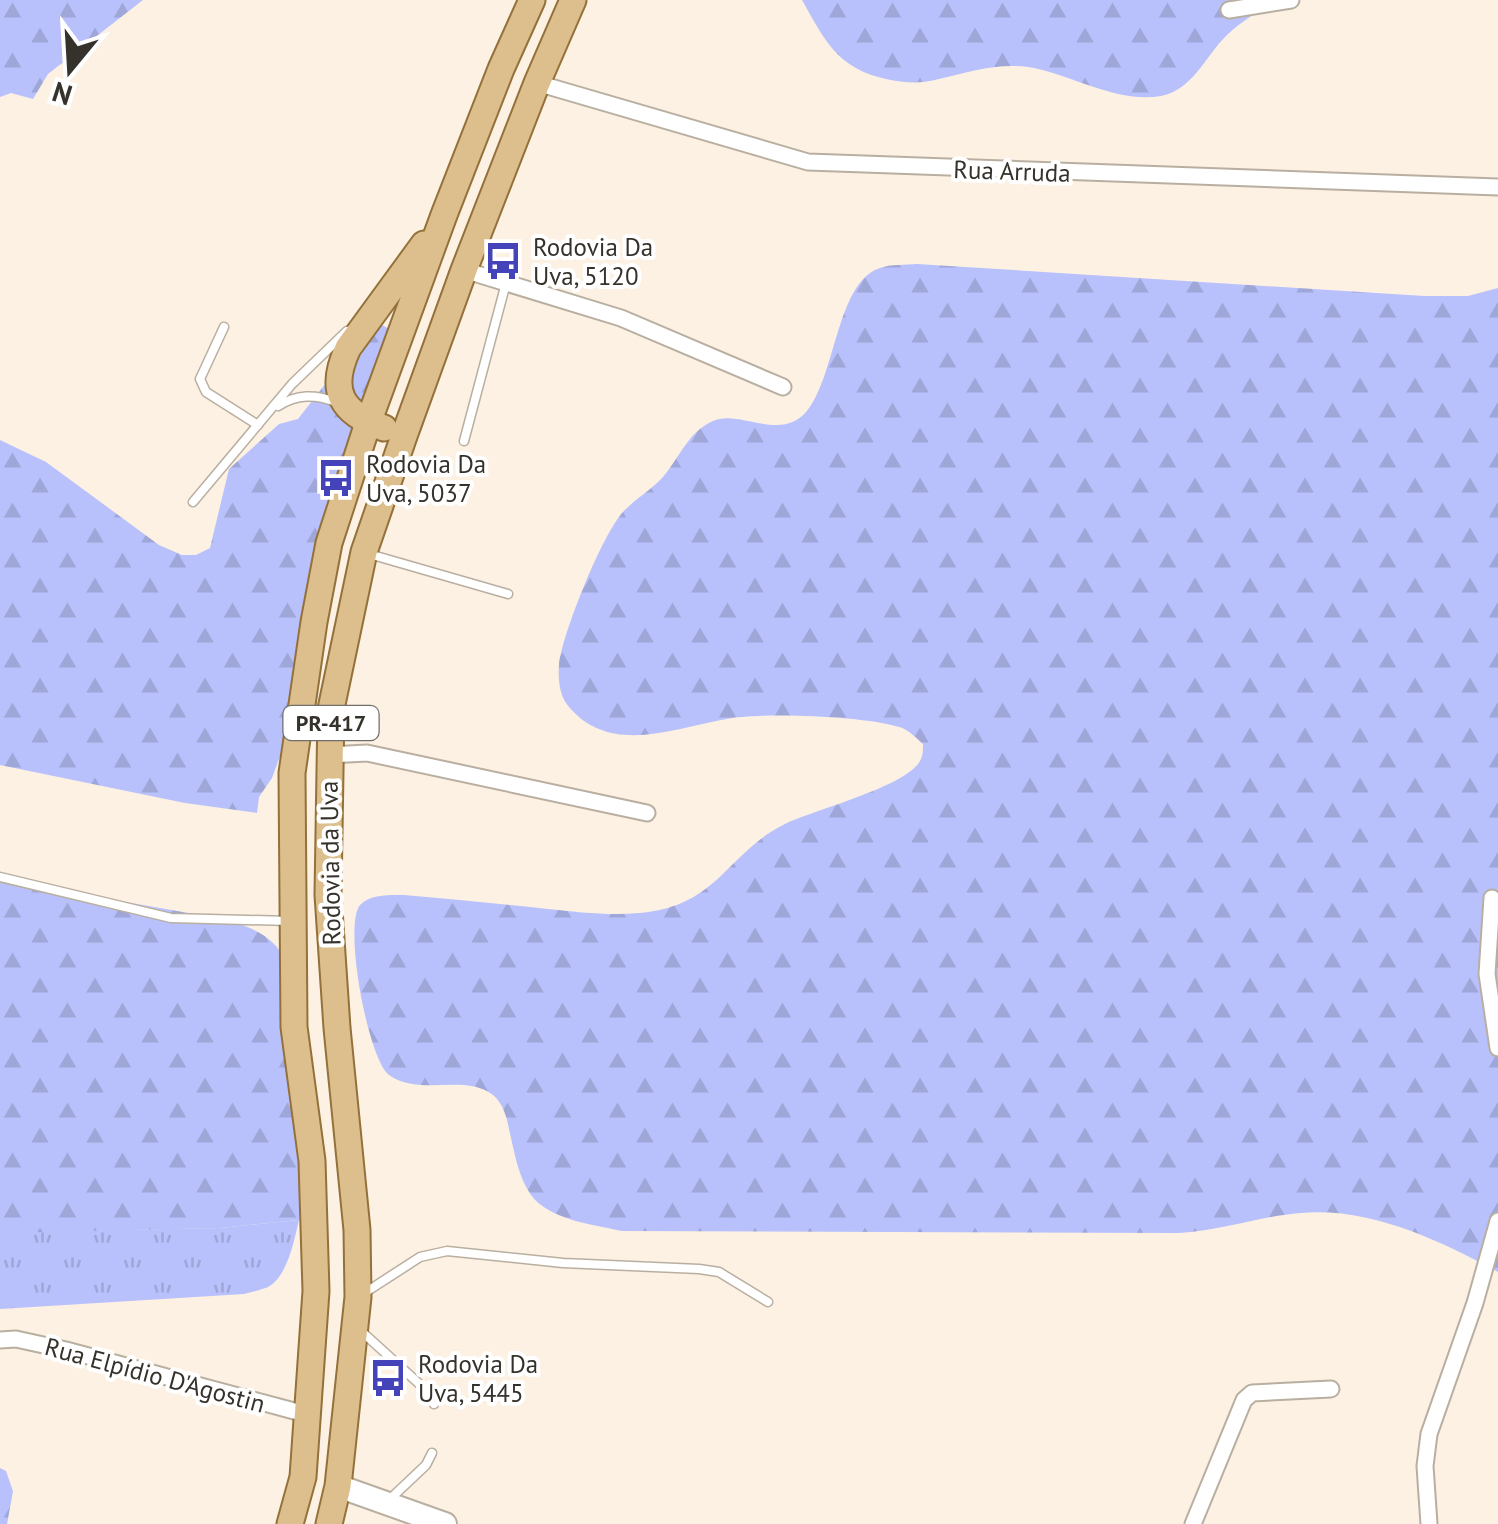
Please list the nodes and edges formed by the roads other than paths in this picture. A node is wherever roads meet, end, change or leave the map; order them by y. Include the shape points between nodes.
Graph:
1 (532, 0) edge
2 (573, 0) edge
3 (1292, 0) edge
4 (1229, 10) dead end
5 (537, 83) junction
6 (1498, 187) edge
7 (444, 216) junction
8 (464, 270) junction
9 (397, 283) junction
10 (506, 283) junction
11 (224, 328) dead end
12 (783, 387) dead end
13 (270, 411) junction
14 (360, 418) junction
15 (258, 425) junction
16 (404, 436) junction
17 (464, 441) dead end
18 (193, 502) dead end
19 (364, 552) junction
20 (508, 594) dead end
21 (329, 755) junction
22 (647, 814) dead end
23 (0, 877) edge
24 (1492, 898) dead end
25 (294, 921) junction
26 (1498, 1048) edge
27 (1498, 1222) edge
28 (358, 1298) junction
29 (768, 1302) dead end
30 (355, 1325) junction
31 (0, 1340) edge
32 (1330, 1389) dead end
33 (434, 1404) dead end
34 (309, 1415) junction
35 (432, 1453) dead end
36 (303, 1477) junction
37 (338, 1486) junction
38 (385, 1503) junction
39 (290, 1524) edge
40 (329, 1524) edge
41 (445, 1524) edge
42 (1194, 1524) edge
43 (1429, 1524) edge

1 - 7 main road, Rodovia da Uva / PR-417
2 - 5 main road, Rodovia da Uva / PR-417
3 - 4 street
5 - 6 street, Rua Arruda via 808,162
5 - 8 main road, Rodovia da Uva / PR-417
7 - 9 main road
7 - 14 main road, Rodovia da Uva / PR-417
8 - 10 street
8 - 16 main road, Rodovia da Uva / PR-417
9 - 13 lane
9 - 14 main road via 340,364 341,397
10 - 12 street via 621,318
10 - 17 lane
11 - 15 lane via 200,380 206,392
13 - 14 lane via 311,395
13 - 15 lane
14 - 16 main road
14 - 25 main road, Rodovia da Uva / PR-417 via 329,543 292,773
15 - 18 lane
16 - 19 main road, Rodovia da Uva / PR-417
19 - 20 lane
19 - 21 main road, Rodovia da Uva / PR-417
21 - 22 street via 367,754
21 - 28 main road, Rodovia da Uva / PR-417 via 328,895
23 - 25 lane via 171,918
24 - 26 street via 1487,974
25 - 34 main road, Rodovia da Uva / PR-417 via 294,1027 312,1161 315,1254
27 - 43 street via 1429,1434
28 - 29 lane via 420,1257 447,1251 719,1272
28 - 30 main road, Rodovia da Uva / PR-417
30 - 33 lane
30 - 37 main road, Rodovia da Uva / PR-417
31 - 34 street, Rua Elpídio D'Agostin via 66,1350
32 - 42 street via 1244,1400
34 - 36 main road, Rodovia da Uva / PR-417
35 - 38 lane
36 - 37 main road
36 - 39 main road, Rodovia da Uva / PR-417
37 - 38 street
37 - 40 main road, Rodovia da Uva / PR-417
38 - 41 street

